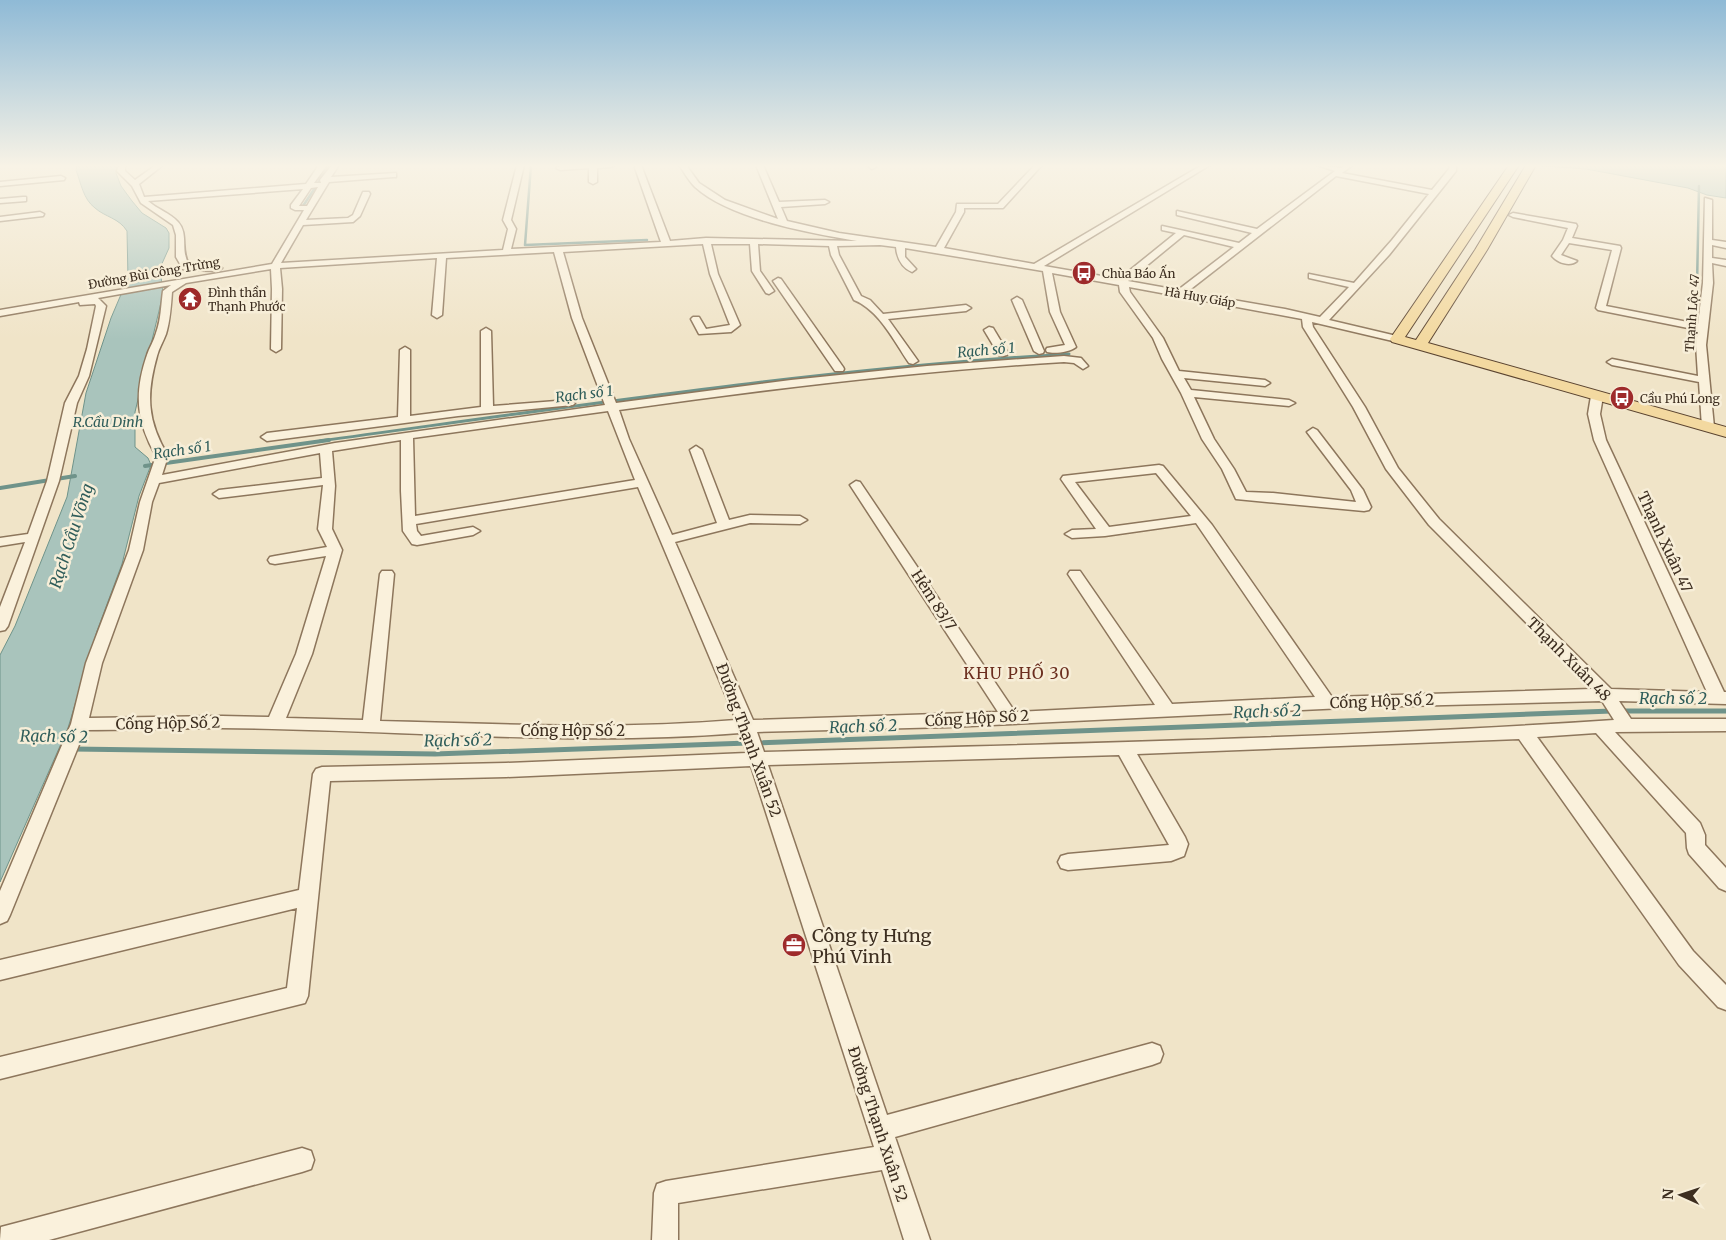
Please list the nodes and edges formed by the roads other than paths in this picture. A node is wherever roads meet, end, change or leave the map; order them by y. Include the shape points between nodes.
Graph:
1 (174, 223) edge
2 (299, 223) edge
3 (509, 223) edge
4 (659, 223) edge
5 (784, 223) edge
6 (954, 223) edge
7 (1110, 223) edge
8 (1221, 223) edge
9 (1271, 223) edge
10 (1410, 223) edge
11 (1475, 223) edge
12 (1497, 223) edge
13 (1555, 223) edge
14 (1708, 223) edge
15 (1164, 228) dead end
16 (1182, 232) junction
17 (1259, 232) junction
18 (1567, 240) junction
19 (706, 241) junction
20 (754, 241) junction
21 (883, 242) junction
22 (1708, 242) junction
23 (666, 243) junction
24 (834, 244) junction
25 (900, 245) junction
26 (1726, 245) edge
27 (1240, 246) junction
28 (558, 250) junction
29 (939, 250) junction
30 (506, 252) junction
31 (442, 255) junction
32 (1708, 260) junction
33 (1574, 261) dead end
34 (1726, 263) edge
35 (275, 266) junction
36 (1034, 268) junction
37 (247, 269) junction
38 (912, 270) dead end
39 (1047, 270) junction
40 (1312, 276) dead end
41 (197, 278) junction
42 (778, 281) dead end
43 (1122, 282) junction
44 (1356, 286) junction
45 (769, 291) dead end
46 (1180, 293) junction
47 (1017, 300) dead end
48 (35, 308) junction
49 (966, 308) dead end
50 (0, 313) edge
51 (436, 316) dead end
52 (880, 317) junction
53 (1307, 317) junction
54 (696, 319) dead end
55 (1323, 320) junction
56 (1703, 328) junction
57 (989, 330) dead end
58 (486, 331) dead end
59 (1397, 339) junction
60 (1420, 345) junction
61 (276, 349) dead end
62 (404, 350) dead end
63 (1039, 351) junction
64 (1003, 353) junction
65 (913, 361) junction
66 (1612, 362) dead end
67 (1084, 366) dead end
68 (839, 369) junction
69 (1176, 374) junction
70 (1703, 380) junction
71 (1265, 383) dead end
72 (1187, 393) junction
73 (1597, 396) junction
74 (610, 403) junction
75 (1290, 403) dead end
76 (487, 410) junction
77 (404, 419) junction
78 (1708, 427) junction
79 (1313, 432) dead end
80 (1726, 432) edge
81 (407, 436) junction
82 (267, 437) dead end
83 (326, 449) junction
84 (696, 450) dead end
85 (157, 470) junction
86 (328, 481) junction
87 (642, 483) junction
88 (856, 485) dead end
89 (218, 494) dead end
90 (1200, 519) junction
91 (800, 520) dead end
92 (409, 521) junction
93 (725, 526) junction
94 (473, 531) dead end
95 (1105, 532) junction
96 (1072, 534) dead end
97 (34, 537) junction
98 (668, 540) junction
99 (0, 542) edge
100 (335, 550) junction
101 (275, 560) dead end
102 (387, 574) dead end
103 (1076, 574) dead end
104 (0, 626) edge
105 (1607, 695) junction
106 (1722, 697) edge
107 (1327, 702) junction
108 (1166, 710) junction
109 (1010, 717) junction
110 (79, 724) junction
111 (275, 724) junction
112 (1626, 725) junction
113 (747, 726) junction
114 (1726, 726) edge
115 (371, 727) junction
116 (1600, 728) junction
117 (1524, 732) junction
118 (1124, 748) junction
119 (758, 759) junction
120 (1068, 862) dead end
121 (1726, 882) edge
122 (308, 897) junction
123 (0, 915) edge
124 (0, 970) edge
125 (1726, 1000) edge
126 (1152, 1054) dead end
127 (0, 1068) edge
128 (879, 1129) junction
129 (889, 1158) junction
130 (302, 1160) dead end
131 (1, 1240) edge
132 (665, 1240) edge
133 (917, 1240) edge

1 - 37 street via 181,241 181,262 186,267
2 - 35 street
3 - 30 street via 512,228
4 - 23 street
5 - 21 street, Hà Huy Giáp
6 - 29 street
7 - 36 street
8 - 17 street
9 - 17 street
10 - 44 street
11 - 59 main road
12 - 60 main road
13 - 18 street via 1572,226
14 - 22 street, Thạnh Lộc 47
15 - 16 street
16 - 27 street
16 - 43 street
17 - 27 street
18 - 33 street via 1556,256 1561,260
18 - 56 street via 1617,248 1601,308
19 - 20 street, Đường Bùi Công Trừng
19 - 23 street, Đường Bùi Công Trừng
19 - 54 street via 714,274 735,325 731,329 703,332
20 - 24 street, Đường Bùi Công Trừng
20 - 45 street via 756,271
21 - 24 street, Đường Bùi Công Trừng
21 - 25 street, Hà Huy Giáp
22 - 26 street
22 - 32 street, Thạnh Lộc 47
23 - 28 street, Đường Bùi Công Trừng
24 - 52 street via 832,248 857,298 867,302
25 - 29 street, Hà Huy Giáp
25 - 38 street via 901,258
27 - 46 street
28 - 30 street, Đường Bùi Công Trừng
28 - 74 street, Đường Thạnh Xuân 52 via 577,318
29 - 36 street, Hà Huy Giáp
30 - 31 street, Đường Bùi Công Trừng
31 - 35 street, Đường Bùi Công Trừng
31 - 51 street
32 - 34 street
32 - 56 street, Thạnh Lộc 47
35 - 37 street, Đường Bùi Công Trừng
35 - 61 street
36 - 39 street, Hà Huy Giáp
37 - 41 street, Đường Bùi Công Trừng
39 - 43 street, Hà Huy Giáp
39 - 63 street via 1051,301 1071,347
40 - 44 street
41 - 48 street, Đường Bùi Công Trừng
41 - 85 street via 168,291 161,334 151,358 144,417 150,437 162,456
42 - 68 street
43 - 46 street, Hà Huy Giáp
43 - 69 street via 1124,292 1158,338
44 - 55 street
46 - 53 street, Hà Huy Giáp
47 - 63 street
48 - 50 street, Đường Bùi Công Trừng
48 - 97 street via 97,302 101,306 87,367 71,403 53,478
49 - 52 street
52 - 65 street
53 - 55 street, Hà Huy Giáp
53 - 105 street, Thạnh Xuân 48 via 1308,327 1359,407 1392,470 1434,522
55 - 59 street, Hà Huy Giáp
56 - 70 street, Thạnh Lộc 47
57 - 64 street
58 - 76 street
59 - 60 main road, Hà Huy Giáp
60 - 73 main road, Hà Huy Giáp
62 - 77 street
63 - 64 street
64 - 65 street
65 - 68 street
66 - 70 street
67 - 74 street via 1077,360 1064,358 848,376
68 - 74 street
69 - 71 street
69 - 72 street
70 - 78 street, Thạnh Lộc 47
72 - 75 street
72 - 79 street via 1208,439 1241,496 1364,507 1356,490
73 - 78 main road, Hà Huy Giáp
73 - 106 street, Thạnh Xuân 47 via 1594,414 1600,440
74 - 76 street
74 - 81 street
74 - 87 street, Đường Thạnh Xuân 52
76 - 77 street
77 - 82 street
78 - 80 main road, Hà Huy Giáp
81 - 83 street
81 - 92 street
83 - 85 street
83 - 86 street
84 - 93 street
85 - 110 street via 146,502 136,550 94,663
86 - 89 street
86 - 100 street via 325,530
87 - 92 street
87 - 98 street, Đường Thạnh Xuân 52
88 - 109 street, Hẻm 83/7
90 - 95 street
90 - 95 street via 1159,469 1067,479
90 - 107 street
91 - 93 street via 750,519
92 - 94 street via 410,531 417,541
93 - 98 street
95 - 96 street
97 - 99 street
97 - 104 street
98 - 113 street, Đường Thạnh Xuân 52
100 - 101 street
100 - 111 street via 304,654
102 - 115 street
103 - 108 street
105 - 106 street, Cống Hộp Số 2
105 - 107 street, Cống Hộp Số 2
105 - 112 street, Thạnh Xuân 48
107 - 108 street, Cống Hộp Số 2
108 - 109 street, Cống Hộp Số 2
109 - 113 street, Cống Hộp Số 2
110 - 111 street, Cống Hộp Số 2
110 - 123 street
111 - 115 street, Cống Hộp Số 2
112 - 114 street
112 - 116 street
113 - 115 street, Cống Hộp Số 2 via 684,731
113 - 119 street, Đường Thạnh Xuân 52
116 - 117 street
116 - 121 street via 1693,828 1696,848
117 - 118 street
117 - 125 street via 1686,958
118 - 119 street
118 - 120 street via 1176,836 1177,850
119 - 122 street via 322,774
119 - 128 street, Đường Thạnh Xuân 52
122 - 124 street
122 - 127 street via 296,996
126 - 128 street
128 - 129 street, Đường Thạnh Xuân 52
129 - 132 street via 666,1193
129 - 133 street, Đường Thạnh Xuân 52
130 - 131 street

